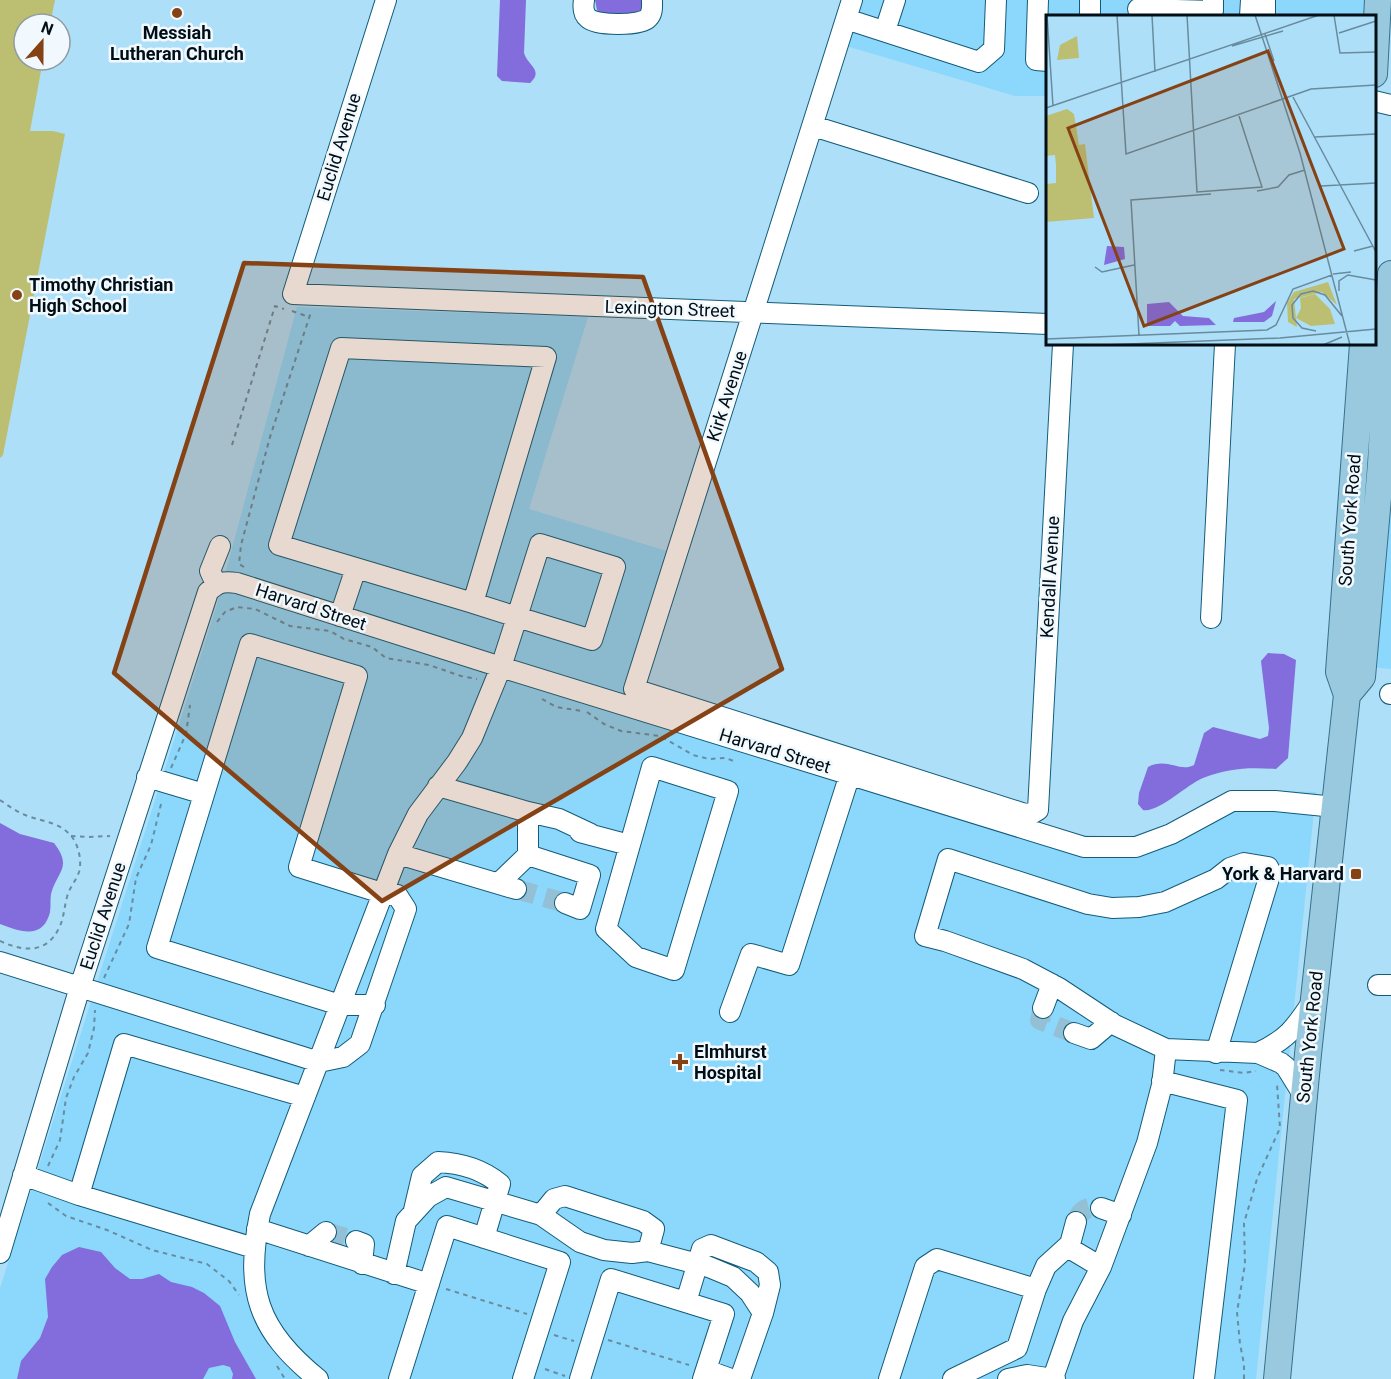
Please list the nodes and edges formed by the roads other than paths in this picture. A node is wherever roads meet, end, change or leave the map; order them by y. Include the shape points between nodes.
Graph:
1 (386, 0) edge
2 (584, 0) edge
3 (652, 0) edge
4 (895, 0) edge
5 (996, 0) edge
6 (1038, 0) edge
7 (1163, 0) edge
8 (1200, 0) edge
9 (1213, 0) edge
10 (1378, 0) edge
11 (1138, 8) edge
12 (849, 9) edge
13 (885, 31) junction
14 (1376, 31) edge
15 (1046, 61) edge
16 (1376, 101) edge
17 (1391, 105) edge
18 (813, 126) junction
19 (1028, 193) dead end
20 (1391, 274) edge
21 (293, 294) joint
22 (753, 312) junction
23 (1046, 324) edge
24 (1384, 341) edge
25 (1063, 345) edge
26 (1225, 345) edge
27 (1363, 345) edge
28 (1384, 520) edge
29 (220, 546) dead end
30 (356, 568) junction
31 (216, 584) junction
32 (473, 603) junction
33 (340, 616) junction
34 (517, 617) junction
35 (1211, 618) dead end
36 (497, 676) junction
37 (634, 689) joint
38 (1347, 695) junction
39 (850, 774) junction
40 (147, 777) junction
41 (438, 786) junction
42 (204, 794) junction
43 (1335, 807) junction
44 (1038, 810) joint
45 (528, 812) junction
46 (629, 845) junction
47 (398, 854) junction
48 (528, 855) junction
49 (382, 893) junction
50 (565, 903) tunnel mouth
51 (0, 962) edge
52 (1052, 984) junction
53 (80, 987) junction
54 (1314, 1000) junction
55 (340, 1005) junction
56 (375, 1005) junction
57 (1043, 1008) dead end
58 (730, 1012) dead end
59 (1111, 1022) junction
60 (1074, 1033) tunnel mouth
61 (1166, 1049) junction
62 (1216, 1053) junction
63 (1258, 1053) junction
64 (319, 1062) junction
65 (1162, 1081) junction
66 (1304, 1096) junction
67 (305, 1097) junction
68 (32, 1178) junction
69 (79, 1195) junction
70 (495, 1201) junction
71 (1101, 1208) dead end
72 (541, 1215) junction
73 (1121, 1215) junction
74 (1076, 1222) tunnel mouth
75 (326, 1232) dead end
76 (256, 1238) junction
77 (484, 1238) junction
78 (356, 1241) dead end
79 (309, 1246) junction
80 (1068, 1246) junction
81 (648, 1251) junction
82 (0, 1253) edge
83 (362, 1264) junction
84 (698, 1265) junction
85 (1101, 1267) junction
86 (394, 1274) junction
87 (429, 1284) junction
88 (1036, 1288) junction
89 (686, 1302) junction
90 (763, 1313) junction
91 (525, 1371) edge
92 (705, 1375) edge
93 (318, 1379) edge
94 (399, 1379) edge
95 (580, 1379) edge
96 (731, 1379) edge
97 (740, 1379) edge
98 (889, 1379) edge
99 (953, 1379) edge
100 (1008, 1379) edge
101 (1054, 1379) edge
102 (1204, 1379) edge
103 (1277, 1379) edge

1 - 21 street, Euclid Avenue
2 - 3 street via 588,19 635,24 648,19
4 - 13 street
5 - 13 street via 994,49 979,62
6 - 15 street via 1036,60
7 - 8 street
9 - 11 street via 1213,11
10 - 14 main road
12 - 13 street
12 - 18 street, Kirk Avenue
16 - 17 street
18 - 19 street
18 - 22 street, Kirk Avenue
20 - 24 main road, South York Road
21 - 22 street, Lexington Street
22 - 23 street, Lexington Street
22 - 37 street, Kirk Avenue
24 - 28 main road, South York Road
25 - 44 street, Kendall Avenue
26 - 35 street
27 - 38 main road, South York Road via 1339,672
28 - 38 main road, South York Road via 1362,677
29 - 31 street via 210,571
30 - 32 street
30 - 32 street via 279,545 341,348 546,357
30 - 33 street
31 - 33 street, Harvard Street via 237,583
31 - 40 street, Euclid Avenue via 208,592
32 - 34 street
33 - 36 street, Harvard Street
34 - 34 street via 540,544 615,567 592,640
34 - 36 street
36 - 39 street, Harvard Street
36 - 41 street via 472,738
37 - 44 street, Harvard Street via 1025,814
38 - 43 main road, South York Road
39 - 43 street, Harvard Street via 1084,847 1136,847 1171,834 1232,801
39 - 58 street via 789,965 752,954
40 - 42 street
40 - 53 street, Euclid Avenue
41 - 45 street
41 - 47 street via 418,814
42 - 49 street via 250,644 357,676 299,867
42 - 55 street via 157,948
43 - 54 main road, South York Road
45 - 46 street
45 - 48 street
46 - 46 street via 606,929 636,957 674,970 728,790 652,767
47 - 48 street via 507,886
47 - 49 street
48 - 50 street via 590,875 580,909
49 - 55 street
49 - 56 street via 397,896 406,909
51 - 53 street
52 - 57 street
52 - 59 street
52 - 62 street via 995,958 925,936 948,859 1088,904 1112,908 1165,902 1244,863 1268,867 1269,878
53 - 64 street
53 - 68 street, Euclid Avenue
54 - 63 street via 1290,1034
54 - 66 main road, South York Road
55 - 56 street
55 - 64 street
56 - 64 street via 360,1044 343,1057
59 - 60 street via 1091,1039
59 - 61 street
61 - 62 street
61 - 65 street
62 - 63 street
63 - 66 street via 1286,1067
64 - 67 street
65 - 73 street via 1147,1143
65 - 102 street via 1237,1100
66 - 103 main road, South York Road
67 - 69 street via 124,1044
67 - 76 street via 260,1214
68 - 69 street
68 - 82 street, Euclid Avenue
69 - 76 street
70 - 72 street
70 - 77 street
70 - 86 street via 446,1187 428,1197 406,1221
71 - 73 street
72 - 81 street via 580,1242 604,1250
72 - 81 street via 554,1199 565,1196 643,1221 654,1229
73 - 85 street
74 - 80 street
75 - 79 street
76 - 79 street
76 - 93 street via 253,1272 258,1304 267,1325
77 - 87 street via 447,1226
77 - 91 street via 560,1262
78 - 83 street via 364,1244
79 - 83 street
80 - 85 street
80 - 88 street via 1046,1266
81 - 84 street
83 - 86 street
84 - 89 street
84 - 90 street via 733,1277
84 - 90 street via 702,1249 711,1245 756,1262 768,1272 770,1285
85 - 101 street via 1073,1321
86 - 87 street
87 - 94 street
88 - 98 street via 937,1259 925,1267
88 - 99 street via 1017,1348
89 - 92 street via 724,1314
89 - 95 street via 611,1279
90 - 97 street
92 - 96 street
100 - 101 street via 1027,1375

